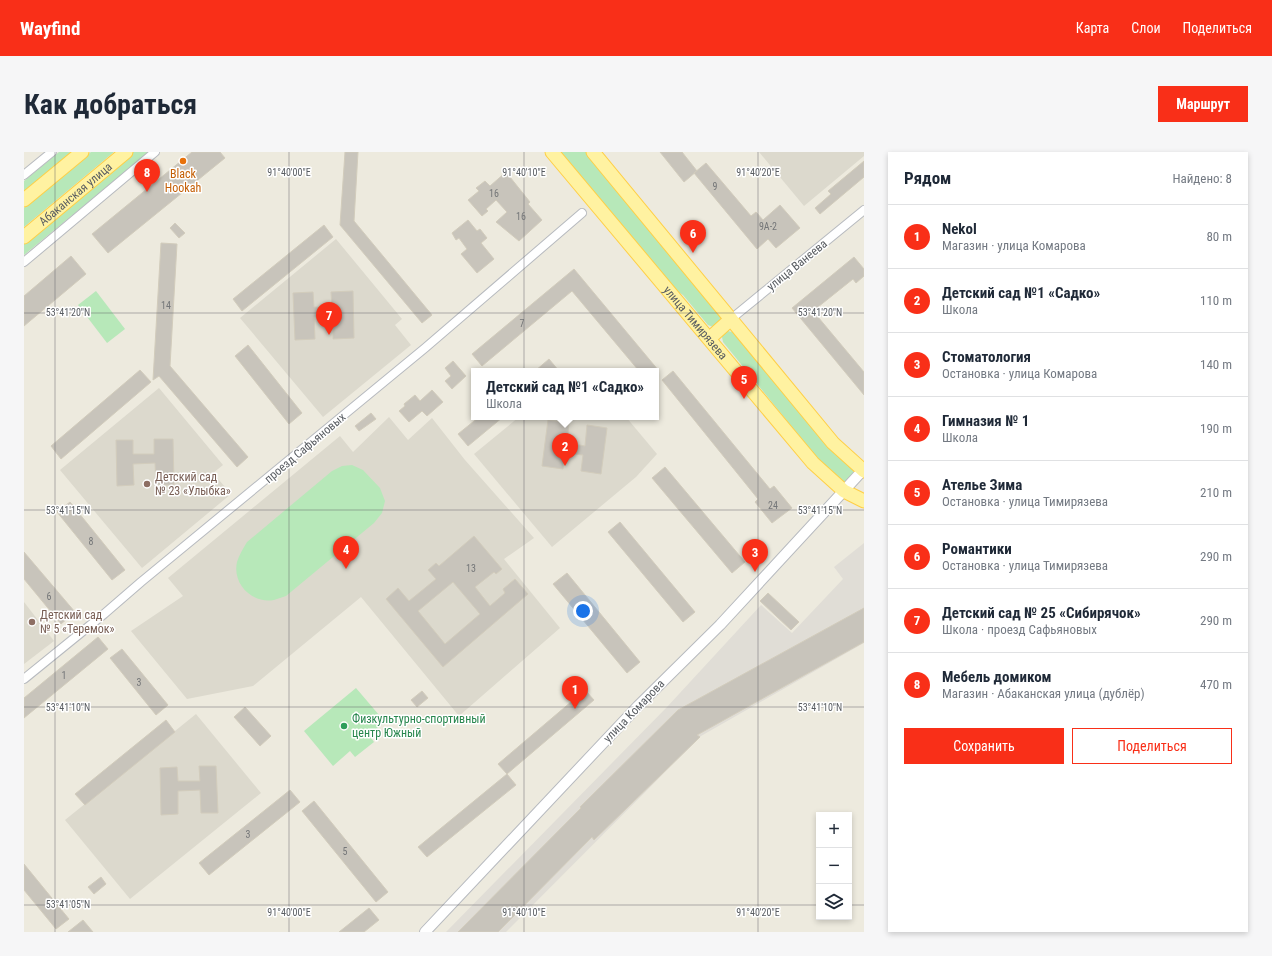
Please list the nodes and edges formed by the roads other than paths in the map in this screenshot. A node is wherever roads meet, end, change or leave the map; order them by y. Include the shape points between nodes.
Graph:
1 (52, 152) edge
2 (82, 152) edge
3 (126, 152) edge
4 (154, 152) edge
5 (552, 152) edge
6 (593, 152) edge
7 (24, 175) edge
8 (24, 200) edge
9 (864, 210) edge
10 (582, 213) dead end
11 (24, 237) edge
12 (24, 262) edge
13 (731, 319) junction
14 (710, 338) junction
15 (864, 470) edge
16 (844, 491) junction
17 (864, 501) edge
18 (24, 679) edge
19 (425, 932) edge

1 - 7 street
2 - 8 main road
3 - 11 main road, Абаканская улица
4 - 12 street
5 - 14 main road, улица Тимирязева
6 - 13 main road
9 - 13 street, улица Ванеева
10 - 18 street, проезд Сафьяновых via 419,353
13 - 14 main road
13 - 15 main road via 833,443
14 - 16 main road, улица Тимирязева via 813,463
15 - 16 street, улица Комарова
16 - 17 main road, улица Тимирязева
16 - 19 street, улица Комарова via 720,625 667,676

